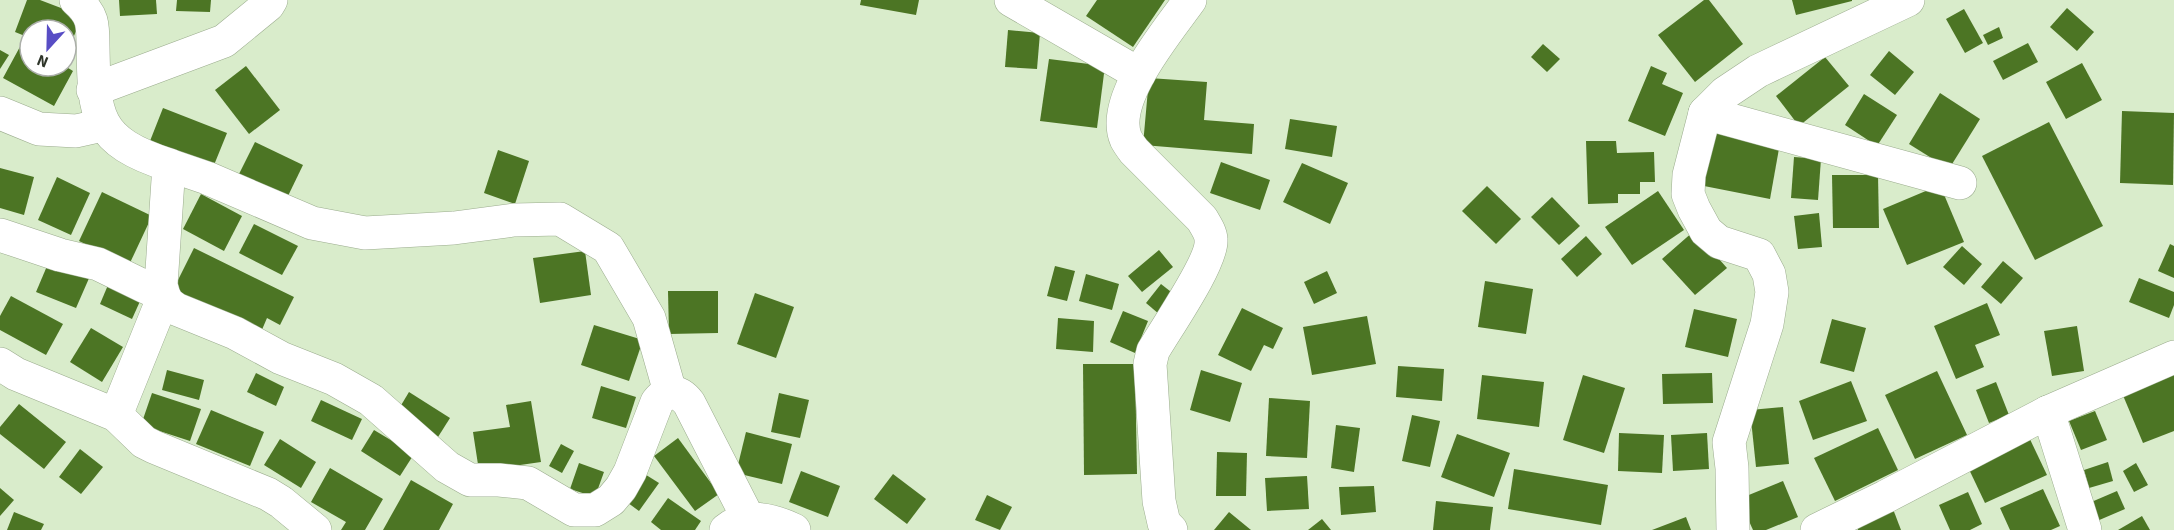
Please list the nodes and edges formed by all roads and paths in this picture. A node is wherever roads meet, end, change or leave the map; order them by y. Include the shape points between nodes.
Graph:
1 (76, 0) edge
2 (271, 0) edge
3 (1011, 0) edge
4 (1190, 0) edge
5 (1908, 0) edge
6 (1139, 74) junction
7 (93, 90) junction
8 (0, 113) edge
9 (1705, 113) junction
10 (103, 125) junction
11 (169, 165) junction
12 (1960, 183) dead end
13 (0, 235) edge
14 (164, 296) junction
15 (2174, 357) edge
16 (0, 364) edge
17 (670, 392) junction
18 (2048, 412) junction
19 (116, 415) junction
20 (737, 524) edge
21 (315, 530) edge
22 (794, 530) edge
23 (1171, 530) edge
24 (1733, 530) edge
25 (1817, 530) edge
26 (2085, 530) edge

1 - 7 street via 93,24
2 - 7 street via 224,41
3 - 6 street
4 - 6 street
5 - 9 street via 1758,71 1725,93
6 - 23 street via 1125,106 1125,138 1202,219 1211,241 1207,260 1153,351 1150,364 1159,501 1164,523
7 - 10 street
8 - 10 street via 39,129 76,131
9 - 12 street
9 - 24 street via 1688,194 1706,231 1719,242 1759,255 1769,274 1772,292 1767,324 1729,442
10 - 11 street via 130,149
11 - 14 street via 161,285
11 - 17 street via 312,223 365,233 560,219 608,248 649,318
13 - 14 street via 98,264
14 - 17 street via 176,309 334,379 371,400 447,467 470,480 528,483 574,510 595,510 612,500 630,472 657,402
14 - 19 street
15 - 18 street
16 - 19 street
17 - 20 street via 689,403
18 - 25 street
18 - 26 street
19 - 21 street via 144,442 268,494
20 - 22 street via 776,522

